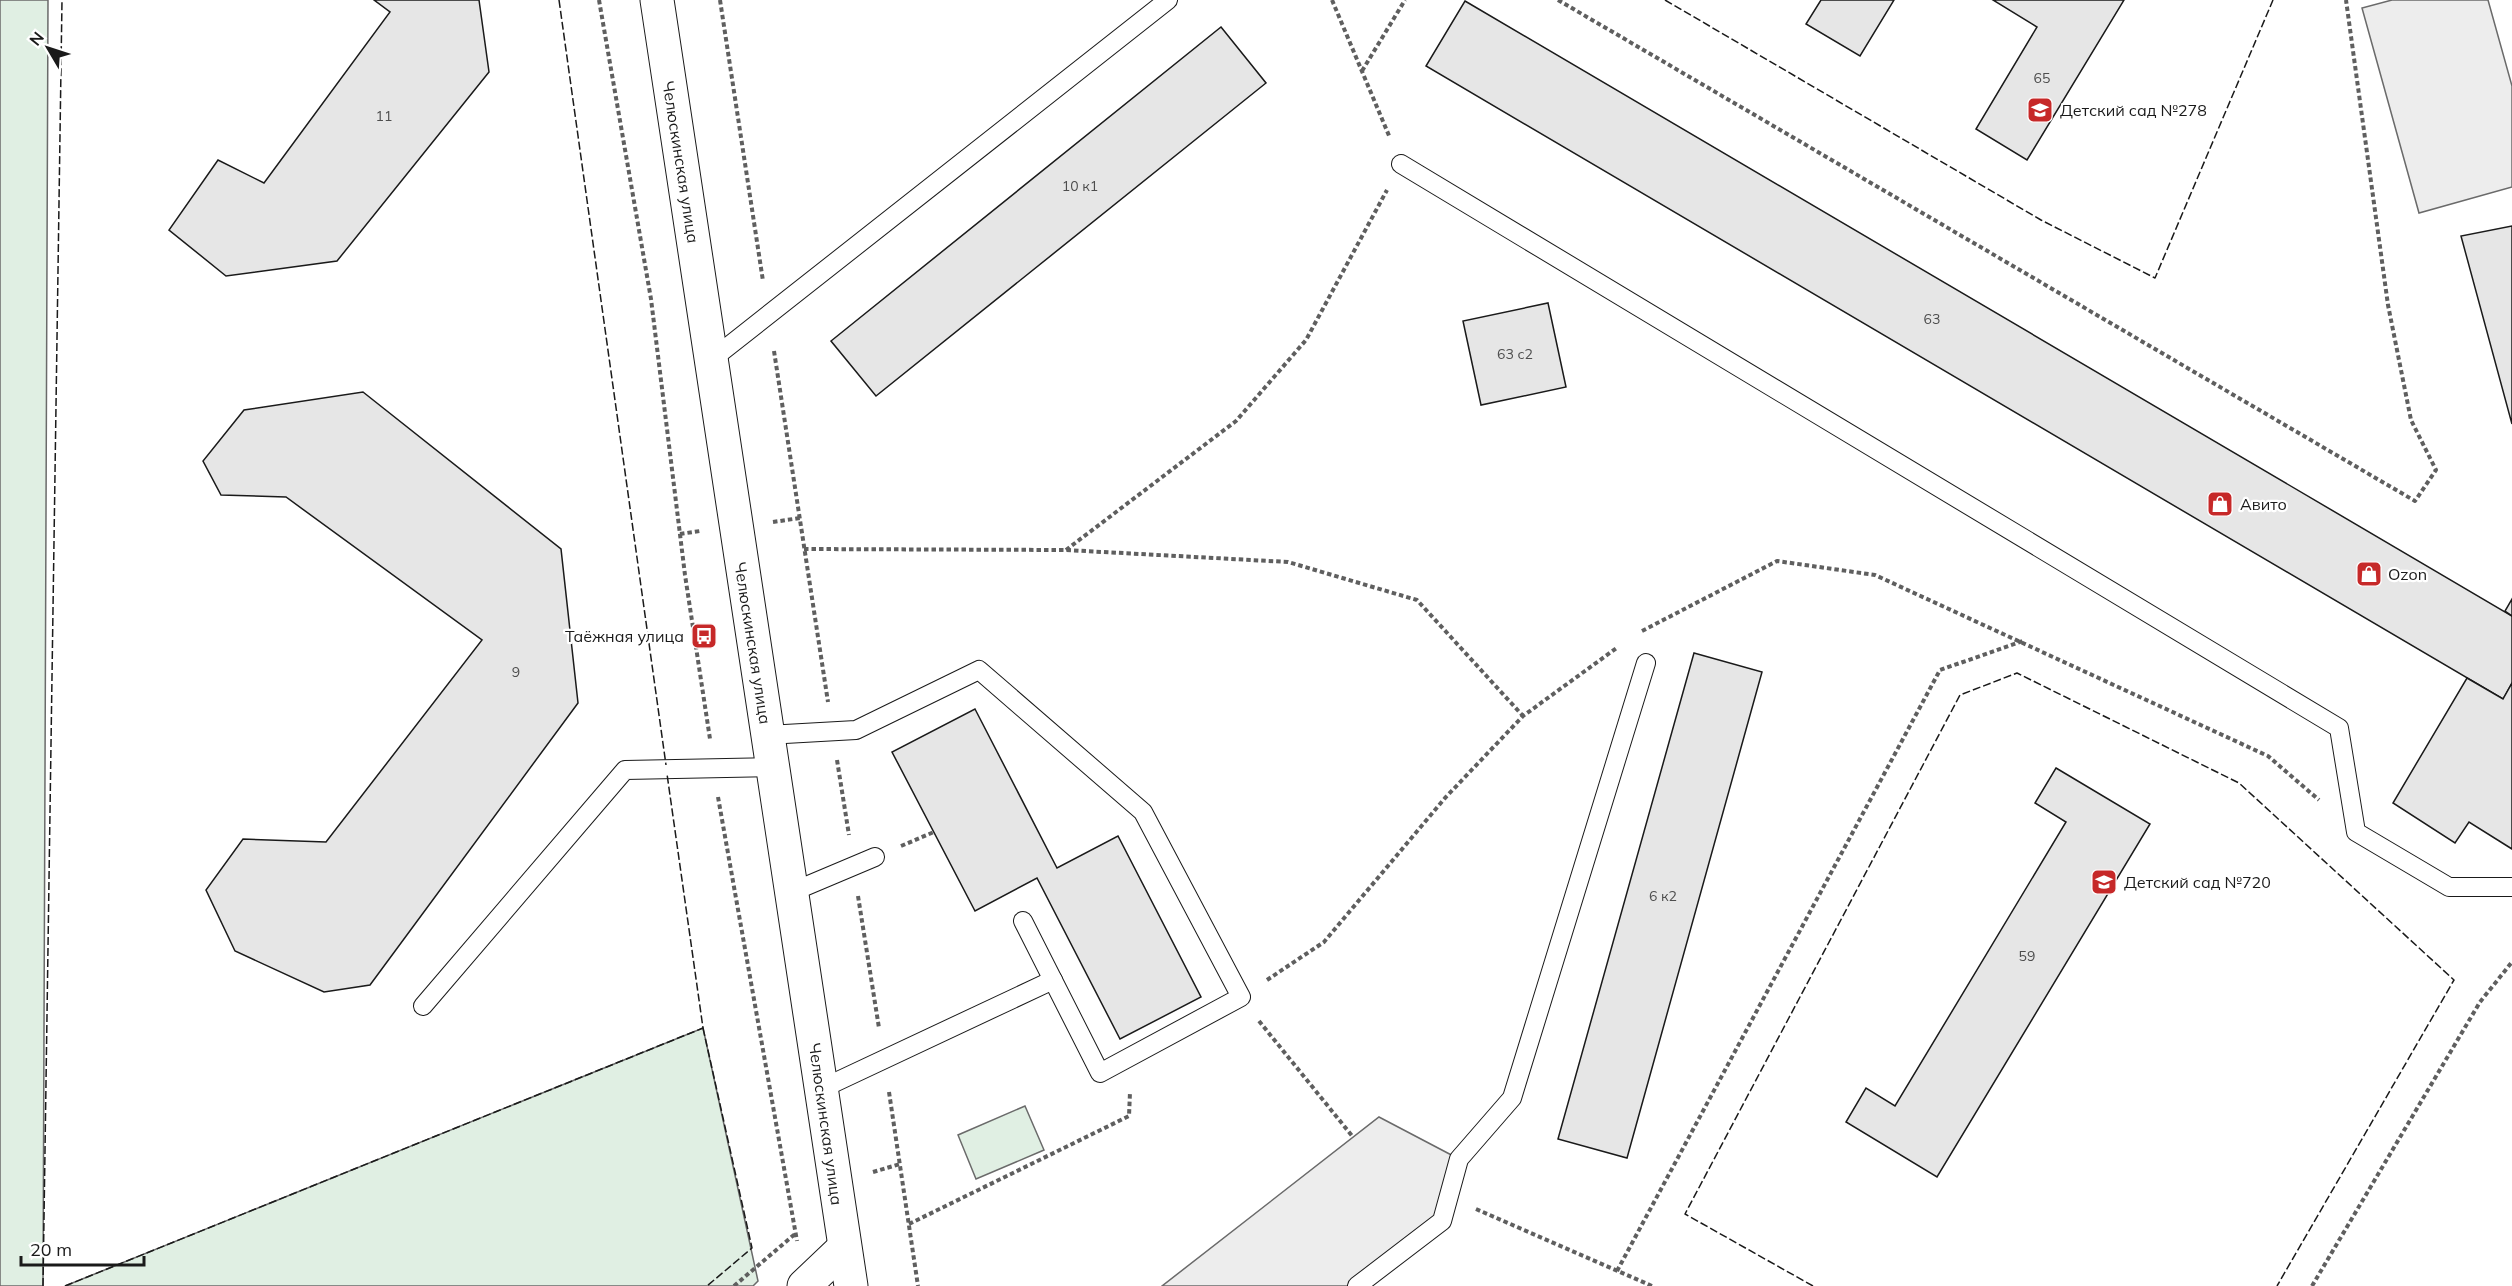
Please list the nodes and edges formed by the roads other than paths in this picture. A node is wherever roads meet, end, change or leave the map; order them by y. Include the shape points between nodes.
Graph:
1 (657, 0) edge
2 (1168, 0) edge
3 (1401, 164) road end
4 (711, 360) junction
5 (1646, 663) dead end
6 (767, 735) junction
7 (772, 767) junction
8 (875, 857) dead end
9 (2512, 887) edge
10 (792, 891) junction
11 (1023, 921) dead end
12 (1053, 980) junction
13 (423, 1006) dead end
14 (821, 1089) junction
15 (844, 1248) junction
16 (805, 1285) edge
17 (851, 1286) edge
18 (1357, 1286) edge

1 - 4 street, Челюскинская улица
2 - 4 lane
3 - 9 lane via 2339,728 2356,832 2449,886
4 - 6 street, Челюскинская улица
5 - 18 lane via 1512,1098 1459,1159 1442,1221
6 - 7 street, Челюскинская улица
6 - 12 lane via 856,730 979,670 1143,812 1241,997 1100,1073
7 - 10 street, Челюскинская улица
7 - 13 lane via 625,770
8 - 10 lane
10 - 14 street, Челюскинская улица
11 - 12 lane
12 - 14 lane
14 - 15 street, Челюскинская улица
15 - 16 street
15 - 17 street, Челюскинская улица

